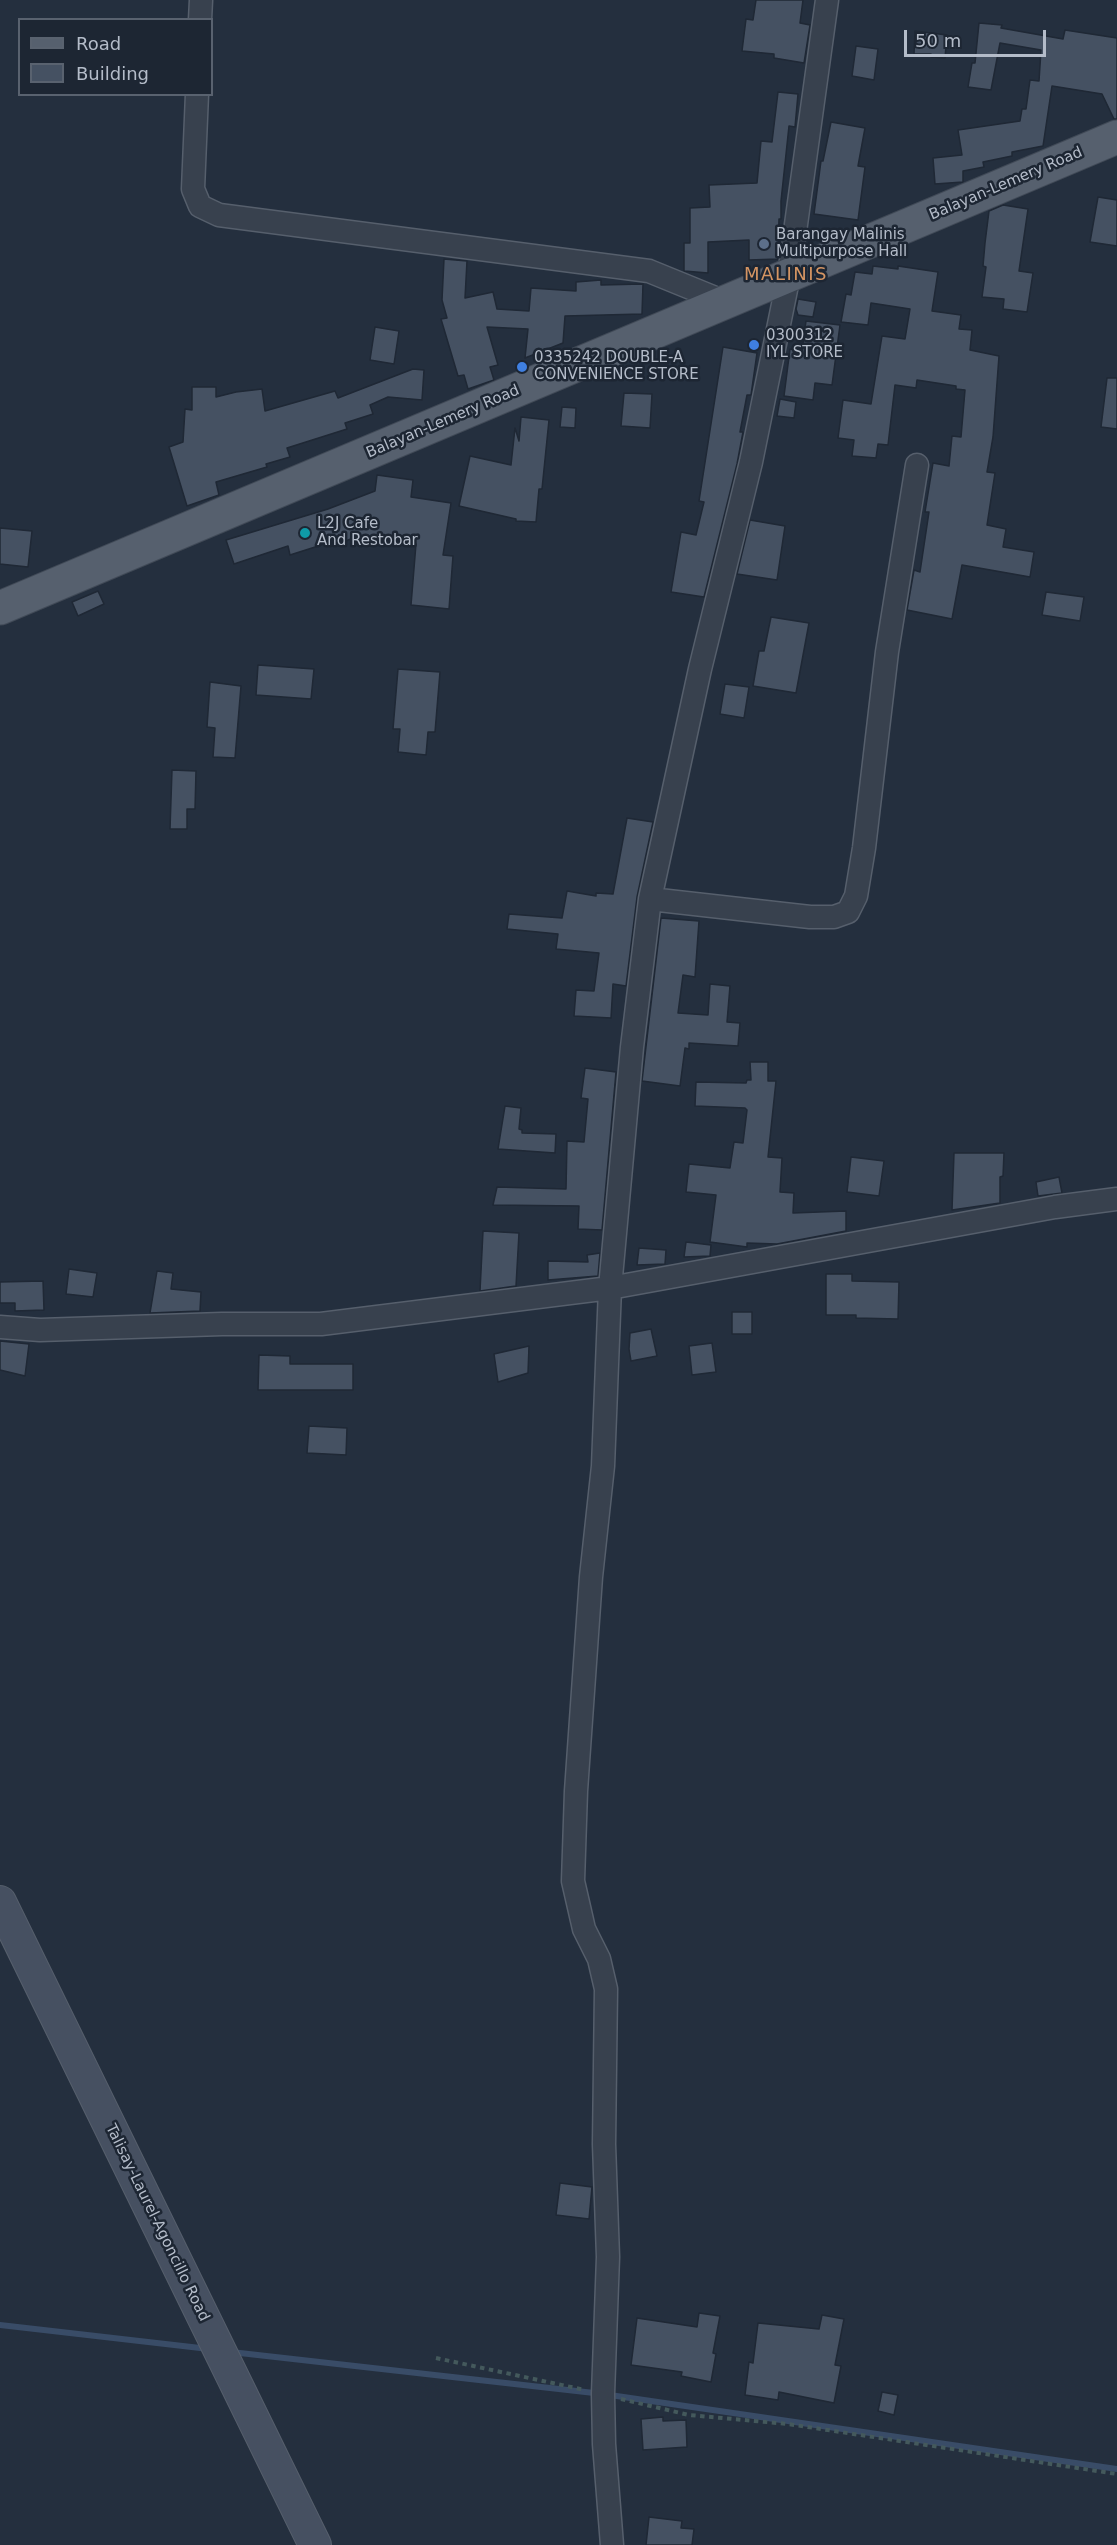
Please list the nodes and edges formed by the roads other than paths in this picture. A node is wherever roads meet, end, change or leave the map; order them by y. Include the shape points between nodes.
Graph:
1 (201, 0) edge
2 (826, 0) edge
3 (200, 18) edge
4 (197, 96) edge
5 (1117, 137) edge
6 (789, 275) junction
7 (725, 302) junction
8 (917, 465) dead end
9 (0, 608) edge
10 (650, 899) junction
11 (1117, 1199) edge
12 (610, 1288) junction
13 (0, 1327) edge
14 (0, 1902) edge
15 (315, 2545) edge
16 (612, 2545) edge

1 - 3 street
2 - 6 street
4 - 7 street via 194,189 200,206 219,215 649,271
5 - 6 main road, Balayan-Lemery Road
6 - 7 main road, Balayan-Lemery Road
6 - 10 street via 751,462 700,669
7 - 9 main road, Balayan-Lemery Road
8 - 10 street via 887,652 864,848 856,896 848,912 834,917 810,917
10 - 12 street
11 - 12 street
12 - 13 street via 321,1324 40,1330
12 - 16 street via 603,1466 591,1577 573,1881 584,1929 599,1959 606,1989 604,2144 608,2257 603,2394
14 - 15 main road, Talisay-Laurel-Agoncillo Road

